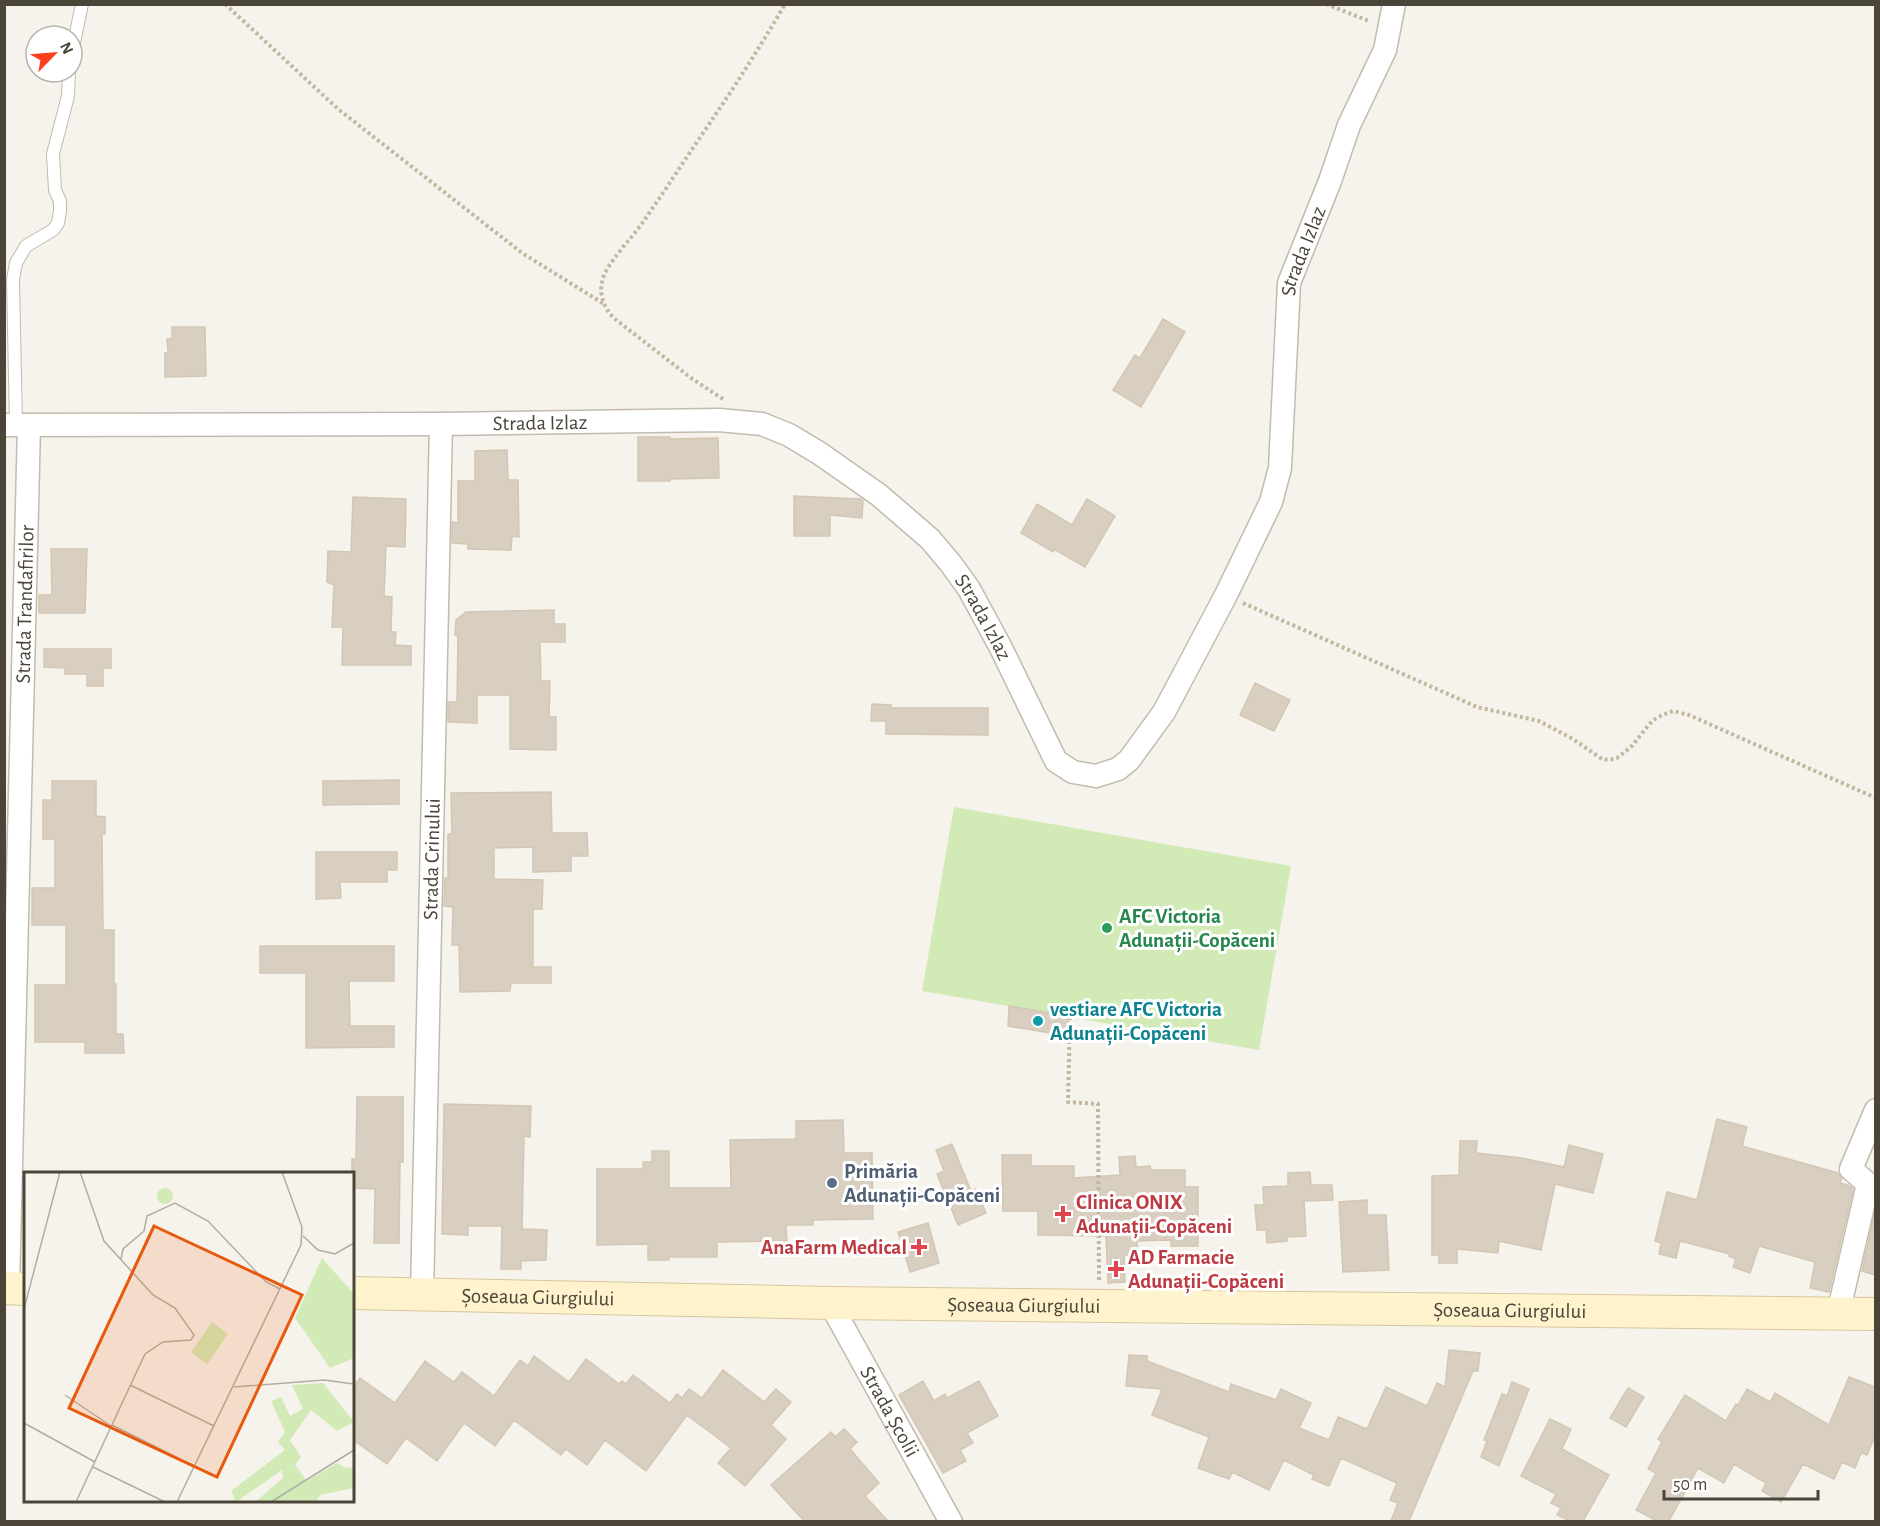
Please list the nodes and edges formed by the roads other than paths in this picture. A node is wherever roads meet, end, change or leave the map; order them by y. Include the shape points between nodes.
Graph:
1 (82, 4) edge
2 (1394, 4) edge
3 (78, 24) edge
4 (68, 84) edge
5 (441, 424) junction
6 (16, 425) edge
7 (1875, 1110) edge
8 (13, 1289) edge
9 (354, 1293) edge
10 (422, 1294) junction
11 (830, 1303) junction
12 (1839, 1314) junction
13 (1875, 1314) edge
14 (951, 1521) edge

1 - 3 lane
2 - 5 street, Strada Izlaz via 1382,56 1349,125 1290,283 1280,468 1271,502 1164,712 1124,765 1114,771 1096,776 1081,774 1054,758 969,589 937,547 879,495 789,435 762,424 719,420
4 - 6 lane, Strada Trandafirilor via 53,154 60,201 58,223 26,246 16,263 13,280
5 - 6 street, Strada Izlaz
5 - 10 street, Strada Crinului
6 - 8 street, Strada Trandafirilor
7 - 12 street via 1851,1169 1868,1184
9 - 10 street, Șoseaua Giurgiului
10 - 11 street, Șoseaua Giurgiului
11 - 12 street, Șoseaua Giurgiului
11 - 14 street, Strada Școlii
12 - 13 street, Șoseaua Giurgiului

